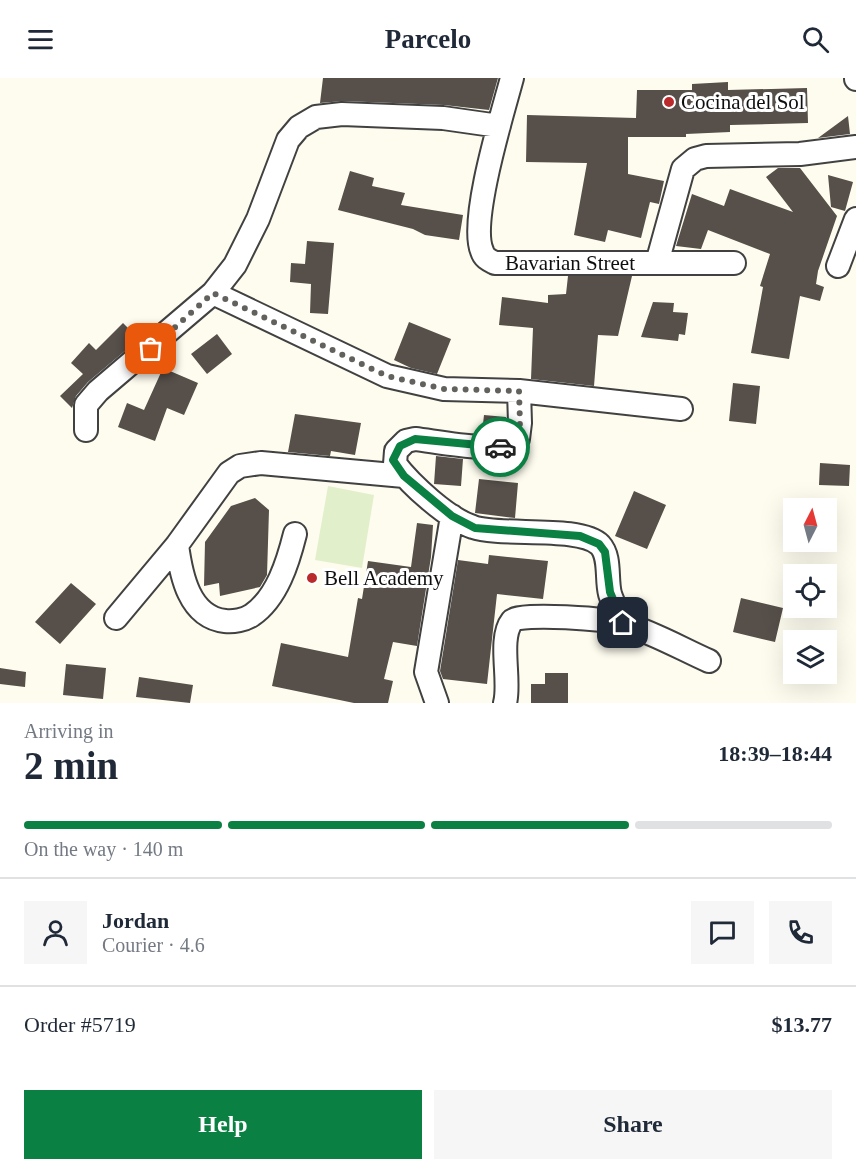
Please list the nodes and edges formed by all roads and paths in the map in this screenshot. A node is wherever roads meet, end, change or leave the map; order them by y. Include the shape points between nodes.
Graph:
1 (512, 78) edge
2 (499, 126) junction
3 (856, 147) edge
4 (856, 219) edge
5 (657, 263) junction
6 (734, 263) dead end
7 (838, 266) dead end
8 (213, 293) junction
9 (519, 391) junction
10 (681, 409) dead end
11 (86, 430) dead end
12 (404, 476) junction
13 (452, 516) junction
14 (295, 534) dead end
15 (177, 545) junction
16 (117, 618) dead end
17 (623, 623) junction
18 (709, 661) dead end
19 (436, 703) edge
20 (505, 703) edge

1 - 2 street, Bavarian Street
2 - 5 street, Bavarian Street via 490,156 479,237 487,259 495,263
2 - 8 street via 443,118 342,114 316,117 299,127 288,140 258,219 235,265
3 - 5 street via 695,159 683,169
4 - 7 street
5 - 6 street, Bavarian Street
8 - 9 street via 387,376 444,389
8 - 11 street via 98,391 86,405
9 - 10 street
9 - 12 street via 518,439 511,445 406,441 393,460
12 - 13 street
12 - 15 street via 261,463 240,466 229,473
13 - 17 street via 475,528 580,536 599,544 605,552 610,592
13 - 19 street via 426,672
14 - 15 street via 279,582 252,616 234,621 212,618 199,609 185,581
15 - 16 street
17 - 18 street
17 - 20 street via 516,618 506,641

